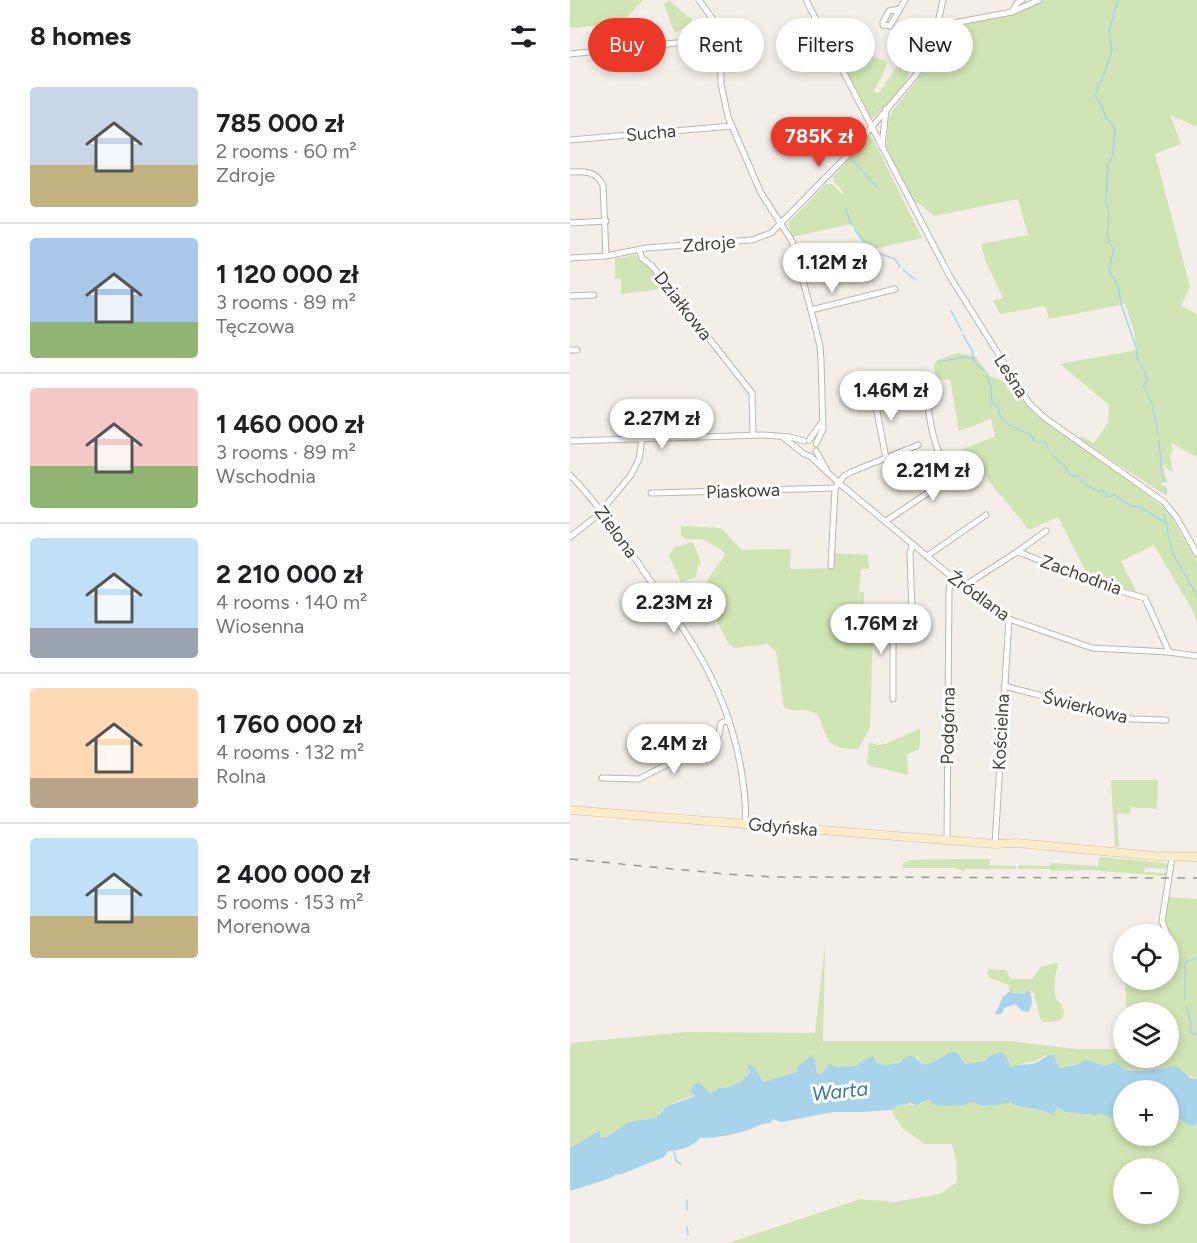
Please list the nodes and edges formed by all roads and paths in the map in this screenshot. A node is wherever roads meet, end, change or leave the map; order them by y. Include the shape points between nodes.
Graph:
1 (699, 0) edge
2 (806, 0) edge
3 (905, 0) edge
4 (943, 0) edge
5 (1022, 0) edge
6 (1039, 0) edge
7 (899, 9) dead end
8 (1012, 12) junction
9 (712, 18) edge
10 (940, 18) edge
11 (973, 19) edge
12 (678, 43) edge
13 (570, 54) edge
14 (721, 72) edge
15 (918, 72) edge
16 (886, 109) junction
17 (732, 126) junction
18 (871, 127) junction
19 (570, 140) edge
20 (882, 149) junction
21 (570, 172) edge
22 (606, 221) junction
23 (570, 223) edge
24 (782, 224) junction
25 (639, 250) junction
26 (606, 256) junction
27 (570, 258) edge
28 (895, 289) dead end
29 (570, 296) edge
30 (594, 296) dead end
31 (812, 310) junction
32 (570, 350) edge
33 (577, 350) dead end
34 (924, 378) dead end
35 (873, 391) dead end
36 (822, 422) junction
37 (753, 435) junction
38 (783, 437) junction
39 (642, 439) junction
40 (807, 440) junction
41 (570, 441) edge
42 (816, 444) junction
43 (918, 445) dead end
44 (801, 450) junction
45 (816, 451) junction
46 (810, 456) junction
47 (886, 458) junction
48 (828, 473) junction
49 (570, 475) edge
50 (837, 485) junction
51 (651, 493) dead end
52 (602, 511) junction
53 (986, 515) dead end
54 (886, 521) junction
55 (1046, 531) dead end
56 (570, 537) edge
57 (913, 543) junction
58 (1017, 552) junction
59 (1197, 554) edge
60 (927, 556) junction
61 (831, 566) dead end
62 (952, 577) junction
63 (964, 586) junction
64 (1009, 619) junction
65 (1169, 652) junction
66 (1197, 656) edge
67 (1004, 686) junction
68 (893, 699) dead end
69 (729, 720) junction
70 (1167, 720) dead end
71 (602, 778) dead end
72 (570, 810) edge
73 (745, 824) junction
74 (946, 840) junction
75 (995, 844) junction
76 (1197, 857) edge
77 (1172, 858) junction
78 (1163, 924) edge

1 - 9 street
2 - 18 street, Leśna
3 - 7 street
4 - 10 street, Zdroje
5 - 8 street
6 - 8 street
8 - 11 street
12 - 13 street
14 - 17 street via 722,96
15 - 16 street, Zdroje
16 - 18 street, Zdroje
16 - 20 street
17 - 19 street, Sucha
17 - 24 street via 760,193
18 - 20 street, Leśna
18 - 24 street, Zdroje
20 - 59 street, Leśna via 951,280 1029,403 1164,502
21 - 22 street via 586,172 600,180
22 - 23 street
22 - 26 street
24 - 25 street, Zdroje via 752,240
24 - 31 street via 792,241
25 - 26 street
25 - 37 street, Działkowa via 752,393
26 - 27 street
28 - 31 street
29 - 30 street
31 - 36 street via 820,346
32 - 33 street
34 - 54 street via 935,439 949,470 948,478
35 - 47 street
36 - 40 street
36 - 42 street
37 - 38 street
37 - 39 street
38 - 40 street
38 - 44 street
39 - 41 street
39 - 52 street via 634,470
40 - 42 street
40 - 44 street
42 - 45 street
43 - 47 street
44 - 46 street
45 - 46 street
45 - 48 street, Źródlana
46 - 48 street, Źródlana
47 - 50 street via 851,472
48 - 50 street, Źródlana
49 - 52 street, Zielona
50 - 51 street, Piaskowa
50 - 54 street, Źródlana
50 - 61 street
52 - 56 street
52 - 69 street, Zielona via 698,650
53 - 60 street
54 - 57 street, Źródlana
55 - 58 street, Zachodnia
57 - 60 street, Źródlana
57 - 68 street via 912,611 893,628
58 - 63 street, Zachodnia
58 - 65 street, Zachodnia via 1102,586 1145,598
60 - 62 street, Źródlana
62 - 63 street, Źródlana
62 - 74 street, Podgórna
63 - 64 street, Źródlana
64 - 65 street, Źródlana via 1092,648
64 - 67 street, Kościelna
65 - 66 street, Źródlana
67 - 70 street, Świerkowa via 1132,719
67 - 75 street, Kościelna
69 - 71 street via 721,723 717,737 647,776
69 - 73 street, Zielona via 742,773
72 - 73 main road, Gdyńska
73 - 74 main road, Gdyńska
74 - 75 main road, Gdyńska
75 - 77 main road, Gdyńska
76 - 77 main road, Gdyńska
77 - 78 street

